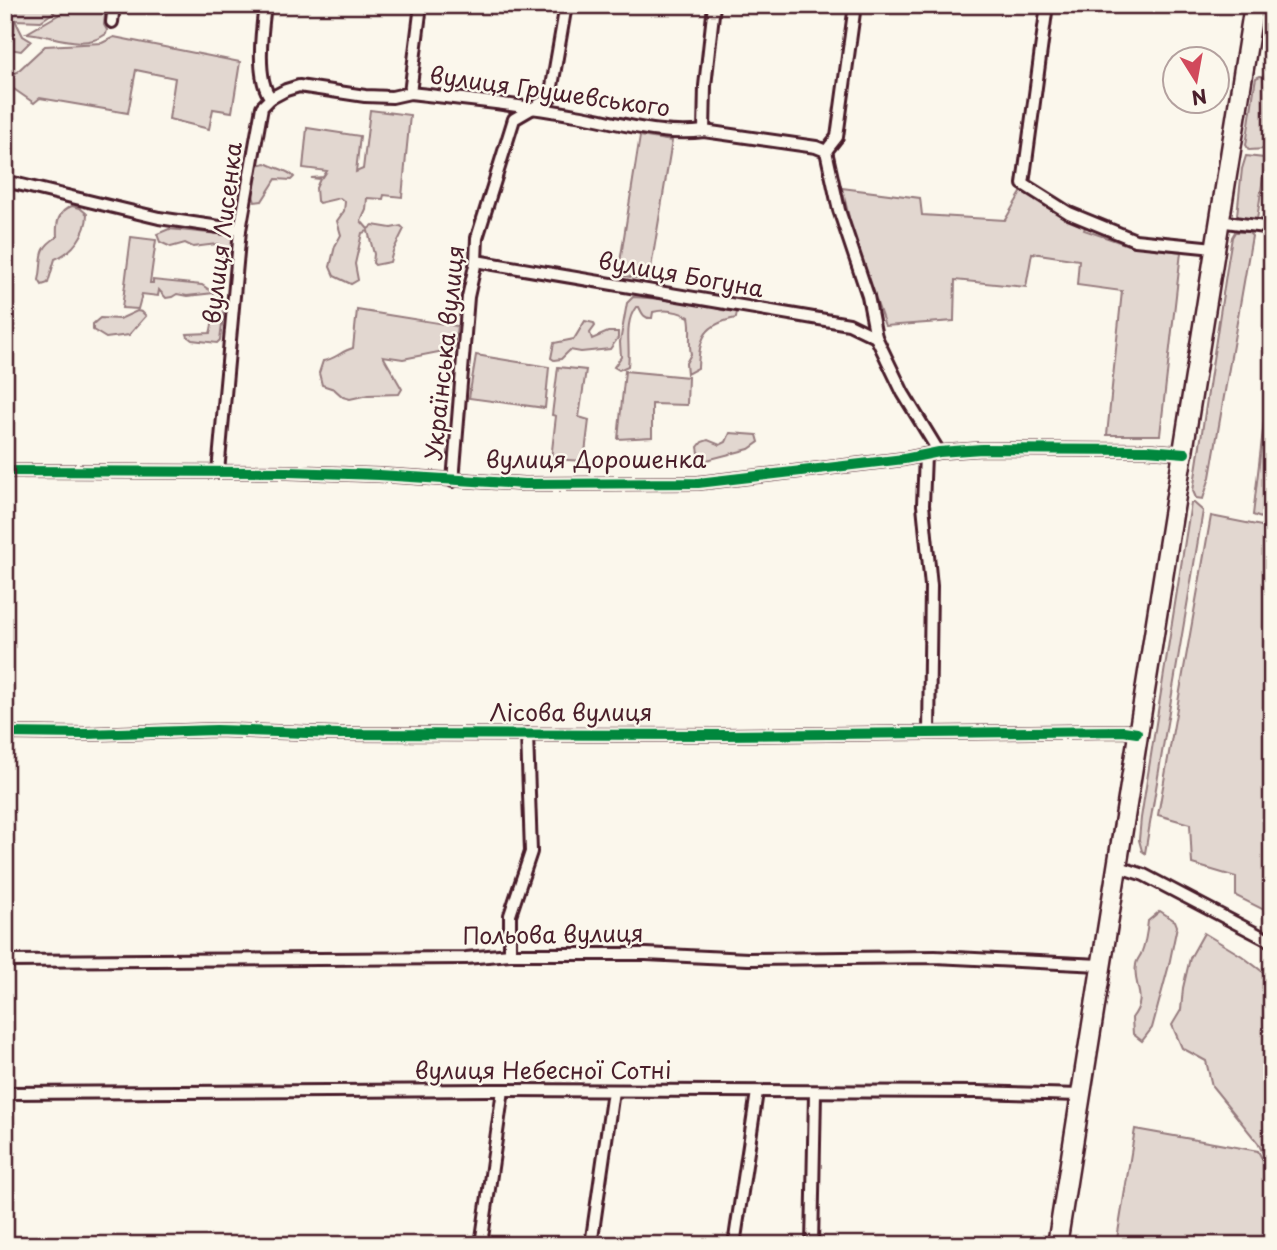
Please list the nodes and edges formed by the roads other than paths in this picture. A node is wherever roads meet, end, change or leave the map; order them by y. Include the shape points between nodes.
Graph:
1 (114, 5) edge
2 (265, 5) edge
3 (421, 5) edge
4 (566, 5) edge
5 (715, 5) edge
6 (855, 5) edge
7 (1047, 5) edge
8 (1254, 5) edge
9 (112, 22) dead end
10 (410, 93) junction
11 (271, 98) junction
12 (534, 108) junction
13 (704, 131) junction
14 (826, 151) junction
15 (5, 181) edge
16 (1218, 221) junction
17 (1272, 228) edge
18 (240, 230) junction
19 (1215, 245) junction
20 (476, 261) junction
21 (876, 337) junction
22 (939, 452) junction
23 (1185, 453) junction
24 (925, 455) junction
25 (5, 471) edge
26 (218, 472) junction
27 (453, 481) junction
28 (5, 733) edge
29 (929, 733) junction
30 (1137, 733) junction
31 (527, 734) junction
32 (1116, 866) junction
33 (1272, 942) edge
34 (510, 954) junction
35 (5, 961) edge
36 (1100, 965) junction
37 (503, 1090) junction
38 (613, 1091) junction
39 (5, 1093) edge
40 (757, 1093) junction
41 (815, 1093) junction
42 (1080, 1095) junction
43 (481, 1245) edge
44 (591, 1245) edge
45 (734, 1245) edge
46 (812, 1245) edge
47 (1058, 1245) edge

1 - 9 street
2 - 11 street via 261,66 265,91
3 - 10 street
4 - 12 street, Українська вулиця via 550,98
5 - 13 street
6 - 14 street via 837,137
7 - 19 street via 1023,184 1069,212 1135,240
8 - 16 main road
10 - 11 street, вулиця Грушевського via 365,96 299,86
10 - 12 street, вулиця Грушевського
11 - 18 street, вулиця Лисенка via 262,107
12 - 13 street, вулиця Грушевського via 658,129
12 - 20 street, Українська вулиця via 514,119 477,238
13 - 14 street, вулиця Грушевського
14 - 21 street
15 - 18 street via 159,218
16 - 17 street
16 - 19 main road
18 - 26 street, вулиця Лисенка
19 - 23 main road
20 - 21 street, вулиця Богуна via 849,324
20 - 27 street, Українська вулиця via 468,297
21 - 22 street
22 - 23 street, вулиця Дорошенка
22 - 24 street, вулиця Дорошенка
23 - 30 main road
24 - 27 street, вулиця Дорошенка via 698,483
24 - 29 street via 923,505 931,586
25 - 26 street, вулиця Дорошенка
26 - 27 street, вулиця Дорошенка
28 - 31 street, Лісова вулиця
29 - 30 street, Лісова вулиця
29 - 31 street, Лісова вулиця
30 - 32 main road
31 - 34 street via 531,852 510,915
32 - 33 street via 1144,875
32 - 36 main road
34 - 35 street, Польова вулиця
34 - 36 street, Польова вулиця via 935,957
36 - 42 main road
37 - 38 street, вулиця Небесної Сотні
37 - 39 street, вулиця Небесної Сотні
37 - 43 street
38 - 40 street, вулиця Небесної Сотні
38 - 44 street
40 - 41 street, вулиця Небесної Сотні
40 - 45 street
41 - 42 street, вулиця Небесної Сотні
41 - 46 street
42 - 47 main road

